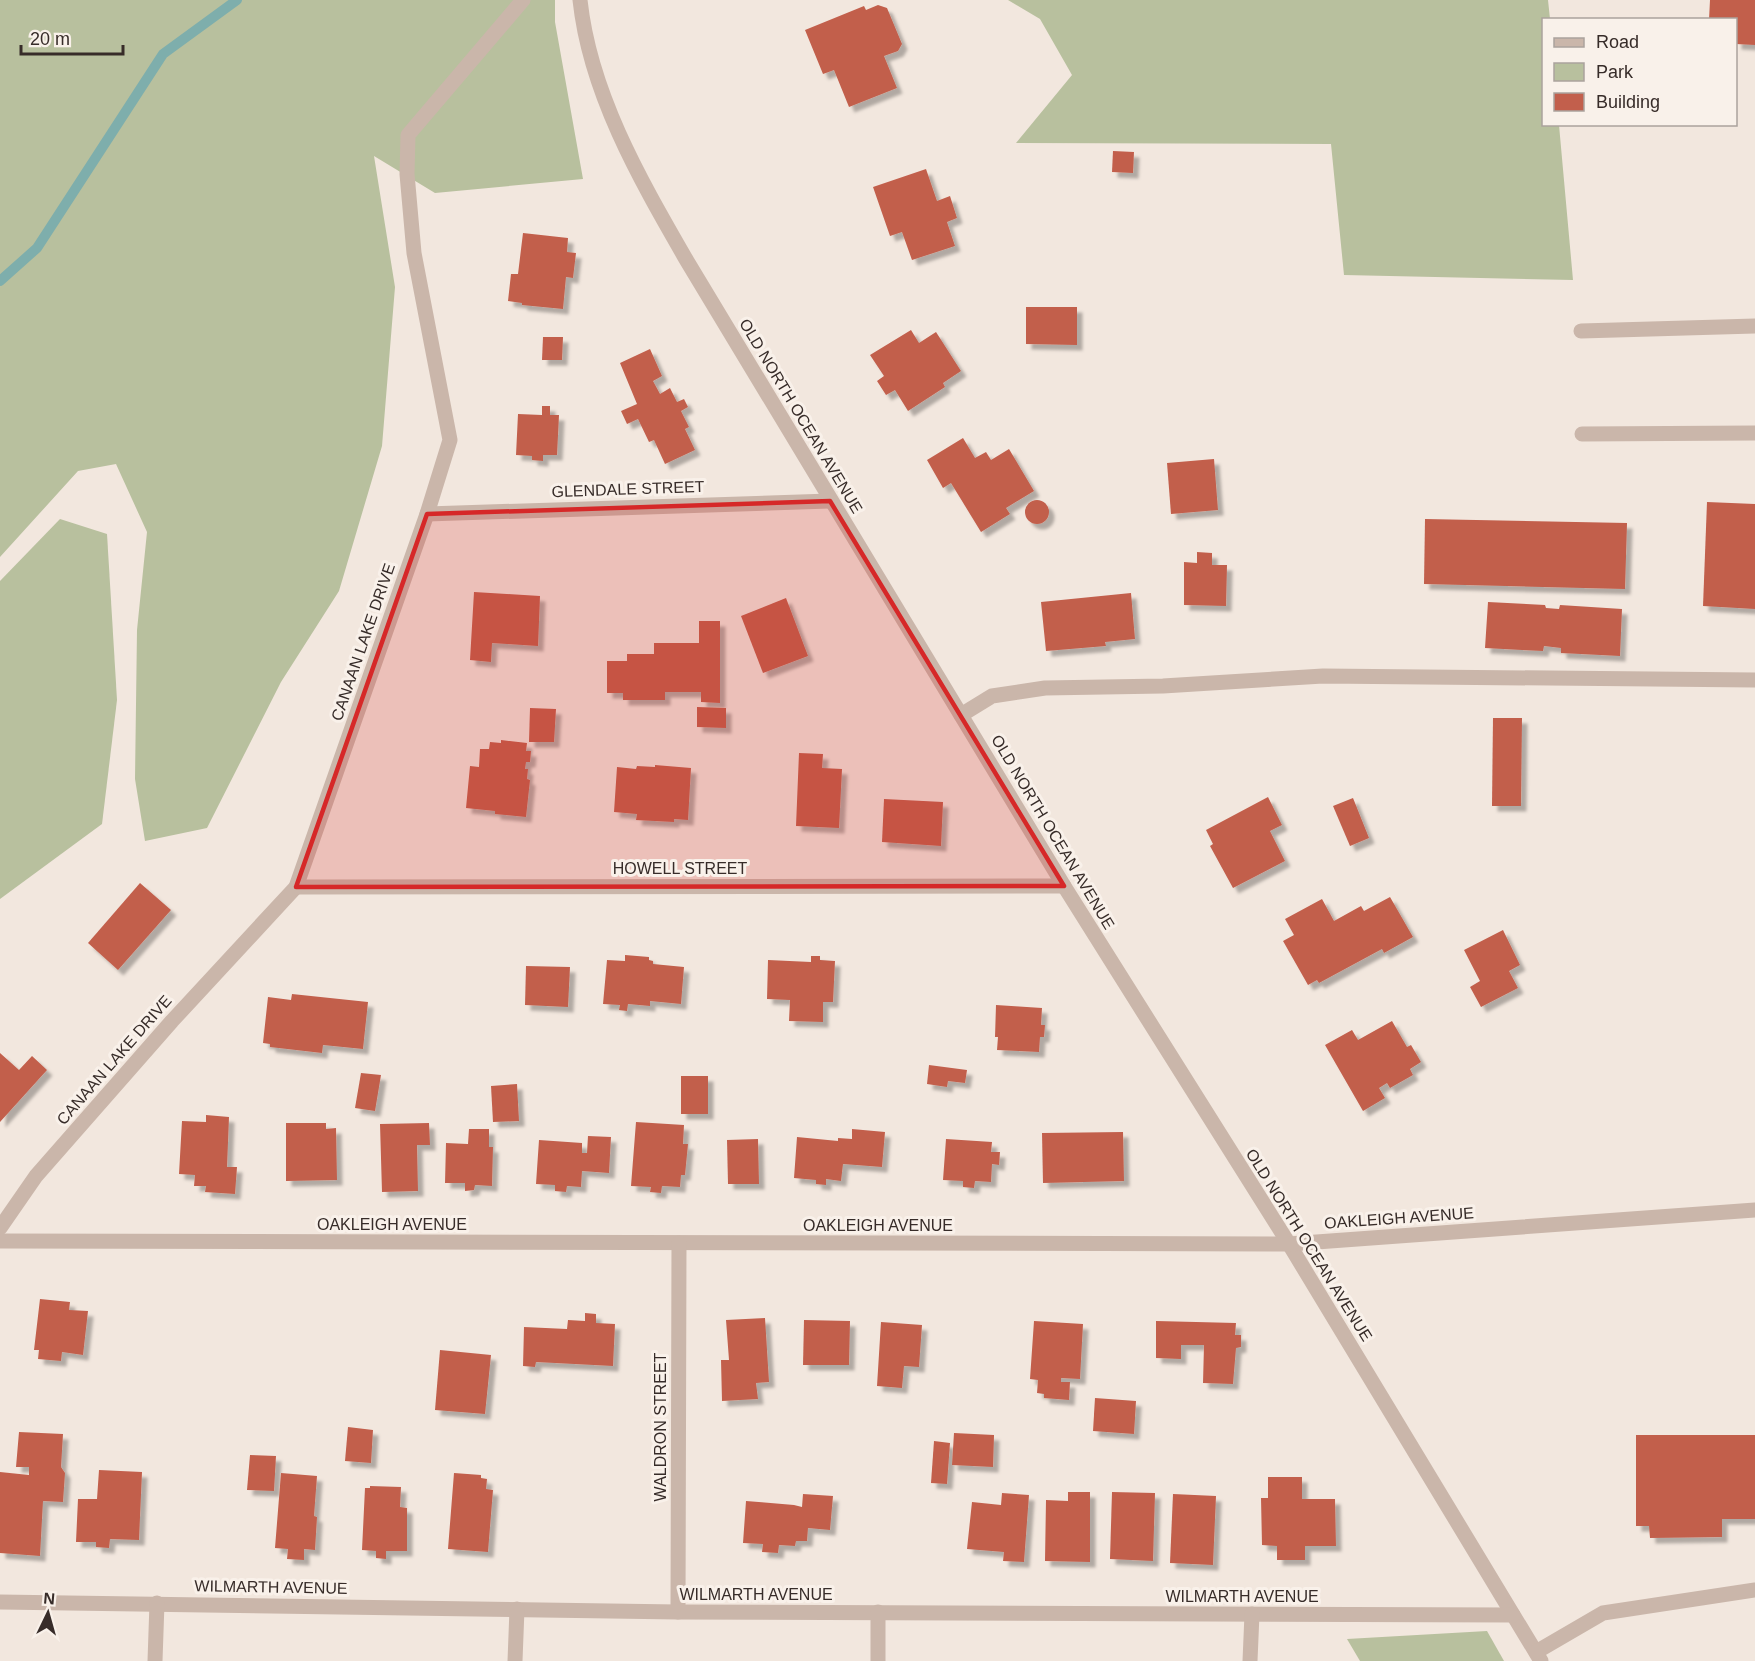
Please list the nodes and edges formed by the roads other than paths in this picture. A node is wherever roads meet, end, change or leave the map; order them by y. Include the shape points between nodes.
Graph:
1 (523, 0) edge
2 (580, 0) edge
3 (1755, 326) edge
4 (1581, 331) dead end
5 (1755, 433) edge
6 (1582, 434) dead end
7 (830, 501) junction
8 (427, 514) junction
9 (1755, 680) edge
10 (961, 715) junction
11 (1064, 886) junction
12 (296, 887) junction
13 (1755, 1210) edge
14 (0, 1228) edge
15 (0, 1241) edge
16 (679, 1243) junction
17 (1289, 1244) junction
18 (1755, 1590) edge
19 (0, 1602) edge
20 (157, 1603) junction
21 (517, 1609) junction
22 (678, 1612) junction
23 (878, 1612) junction
24 (1252, 1614) junction
25 (1513, 1615) junction
26 (1538, 1656) edge
27 (154, 1661) edge
28 (516, 1661) edge
29 (878, 1661) edge
30 (1250, 1661) edge

1 - 8 street, CANAAN LAKE DRIVE via 408,135 414,253 450,440
2 - 7 street, OLD NORTH OCEAN AVENUE via 594,66 630,156 682,253
3 - 4 street
5 - 6 street
7 - 8 street, GLENDALE STREET
7 - 10 street, OLD NORTH OCEAN AVENUE
8 - 12 street, CANAAN LAKE DRIVE
9 - 10 street via 1323,676 1163,686 1044,688 992,696
10 - 11 street, OLD NORTH OCEAN AVENUE
11 - 12 street, HOWELL STREET
11 - 17 street, OLD NORTH OCEAN AVENUE
12 - 14 street, CANAAN LAKE DRIVE via 36,1176
13 - 17 street, OAKLEIGH AVENUE
15 - 16 street, OAKLEIGH AVENUE
16 - 17 street, OAKLEIGH AVENUE
16 - 22 street, WALDRON STREET
17 - 25 street, OLD NORTH OCEAN AVENUE
18 - 26 street via 1603,1613
19 - 20 street, WILMARTH AVENUE
20 - 21 street, WILMARTH AVENUE
20 - 27 street
21 - 22 street, WILMARTH AVENUE
21 - 28 street
22 - 23 street, WILMARTH AVENUE
23 - 24 street, WILMARTH AVENUE
23 - 29 street
24 - 25 street, WILMARTH AVENUE
24 - 30 street
25 - 26 street, OLD NORTH OCEAN AVENUE

